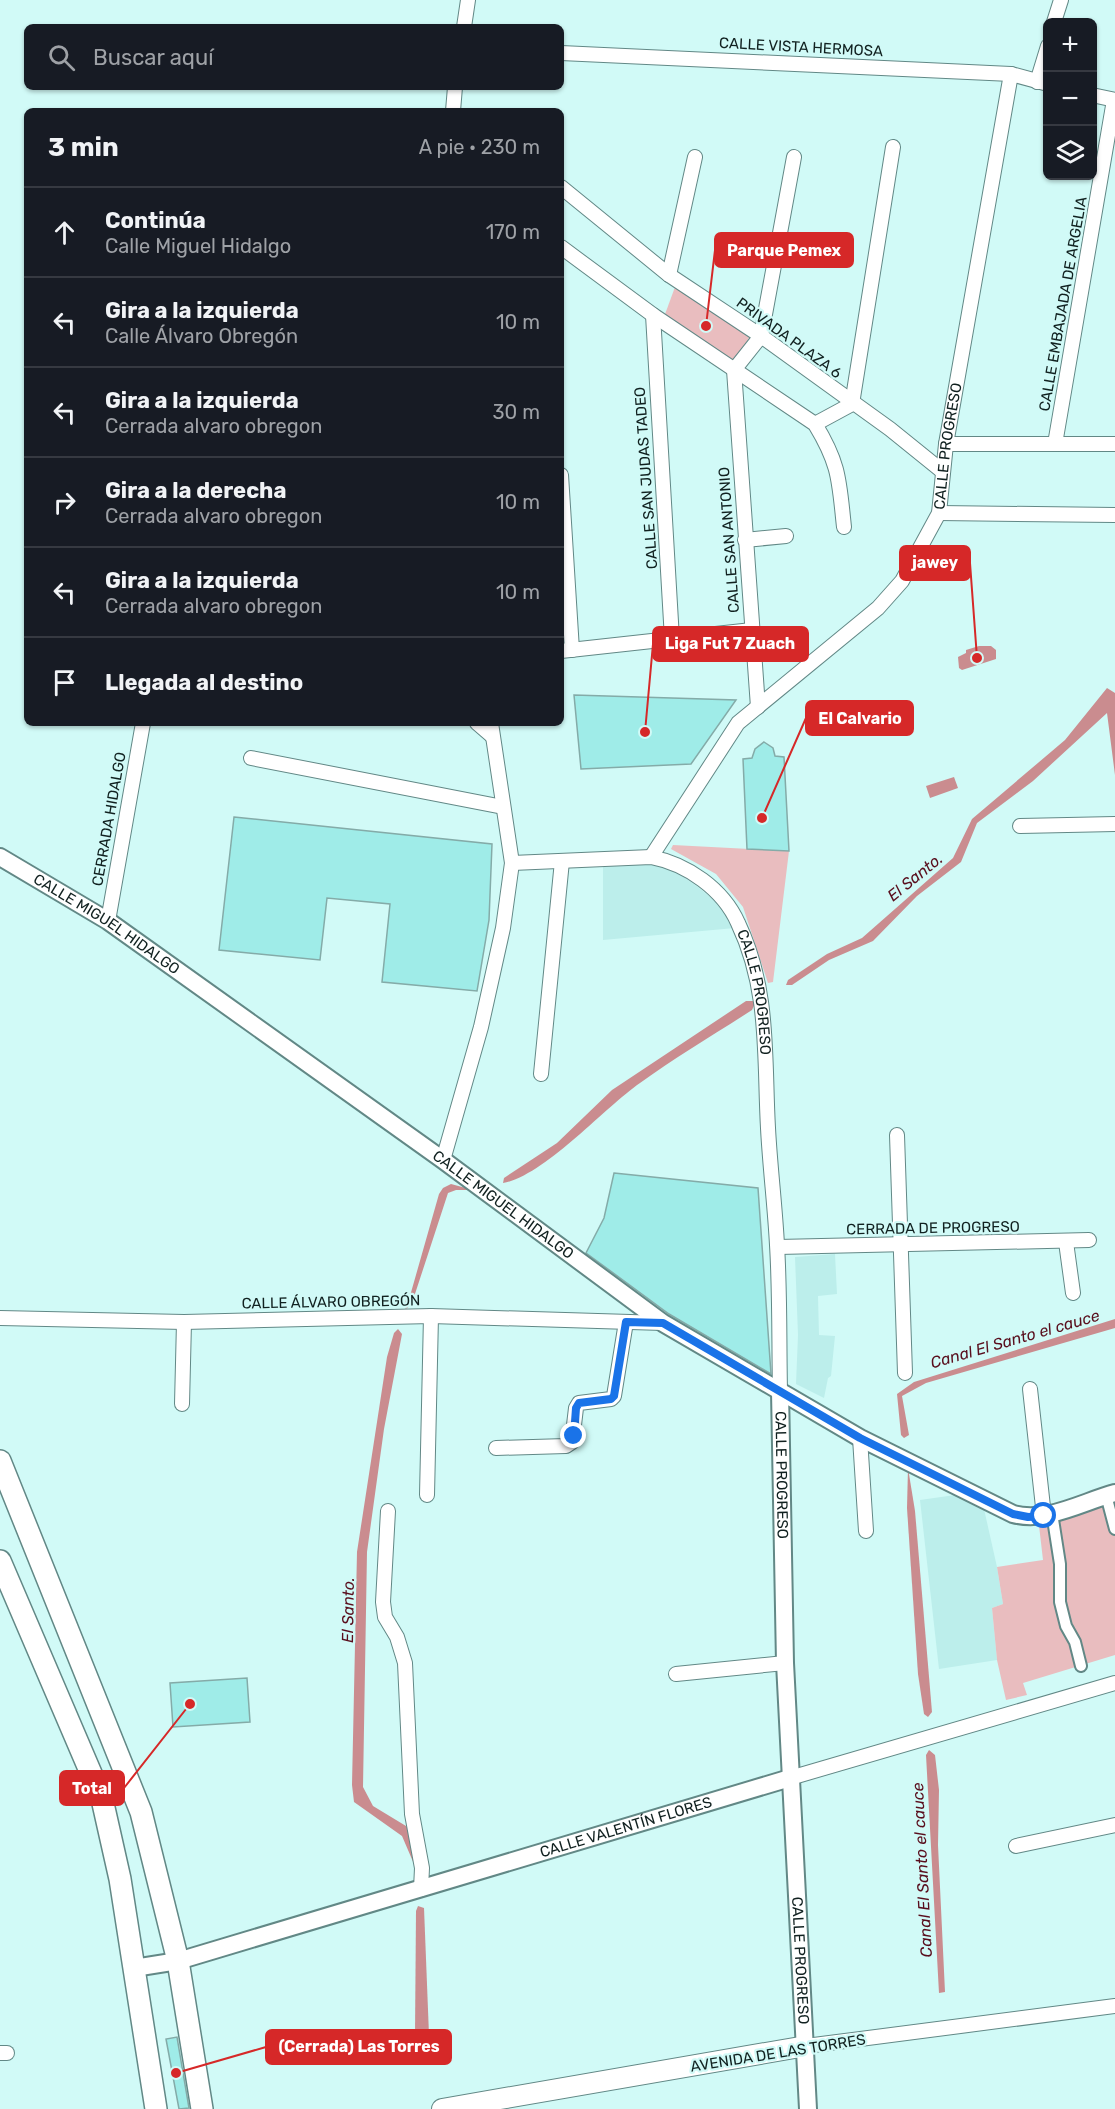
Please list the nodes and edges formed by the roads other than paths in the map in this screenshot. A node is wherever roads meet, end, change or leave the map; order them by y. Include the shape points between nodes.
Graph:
1 (468, 0) edge
2 (1060, 0) edge
3 (1055, 18) edge
4 (464, 24) edge
5 (564, 53) edge
6 (1011, 74) junction
7 (1042, 83) edge
8 (1097, 96) edge
9 (1115, 100) edge
10 (894, 147) dead end
11 (695, 157) dead end
12 (794, 157) dead end
13 (564, 189) edge
14 (564, 249) edge
15 (669, 275) junction
16 (652, 315) junction
17 (761, 336) junction
18 (734, 370) junction
19 (852, 404) junction
20 (815, 424) junction
21 (946, 444) junction
22 (1056, 444) junction
23 (1115, 444) edge
24 (942, 471) junction
25 (939, 513) junction
26 (1115, 515) edge
27 (844, 527) dead end
28 (786, 536) dead end
29 (746, 540) junction
30 (564, 580) edge
31 (752, 630) junction
32 (672, 639) junction
33 (566, 650) edge
34 (758, 707) junction
35 (142, 726) edge
36 (492, 729) edge
37 (251, 758) dead end
38 (503, 807) junction
39 (1113, 824) edge
40 (1020, 826) dead end
41 (0, 857) edge
42 (651, 857) junction
43 (562, 861) junction
44 (512, 863) junction
45 (108, 921) junction
46 (540, 1074) dead end
47 (897, 1135) dead end
48 (443, 1160) junction
49 (1089, 1240) dead end
50 (1066, 1242) junction
51 (899, 1245) junction
52 (777, 1247) junction
53 (1073, 1293) dead end
54 (431, 1316) junction
55 (0, 1318) edge
56 (183, 1322) junction
57 (626, 1322) junction
58 (663, 1323) junction
59 (905, 1373) dead end
60 (1030, 1389) dead end
61 (780, 1391) junction
62 (182, 1404) dead end
63 (860, 1438) junction
64 (496, 1448) dead end
65 (0, 1461) edge
66 (1110, 1494) edge
67 (427, 1495) dead end
68 (388, 1511) dead end
69 (1041, 1515) junction
70 (1115, 1529) edge
71 (867, 1532) dead end
72 (0, 1561) edge
73 (785, 1663) junction
74 (1081, 1666) dead end
75 (676, 1674) dead end
76 (1115, 1683) edge
77 (790, 1778) junction
78 (1115, 1825) edge
79 (1016, 1846) dead end
80 (421, 1889) junction
81 (178, 1961) junction
82 (134, 1968) junction
83 (1115, 2006) edge
84 (806, 2046) junction
85 (156, 2109) edge
86 (202, 2109) edge
87 (442, 2109) edge
88 (808, 2109) edge

1 - 4 street
2 - 3 street
5 - 6 street, CALLE VISTA HERMOSA
6 - 7 street, CALLE VISTA HERMOSA
6 - 21 street, CALLE PROGRESO
8 - 9 street
9 - 22 street, CALLE EMBAJADA DE ARGELIA
10 - 19 street
11 - 15 street
12 - 17 street
13 - 15 street, PRIVADA PLAZA 6
14 - 16 street
15 - 17 street, PRIVADA PLAZA 6
16 - 18 street
16 - 32 street, CALLE SAN JUDAS TADEO
17 - 18 street
17 - 19 street, PRIVADA PLAZA 6
18 - 20 street
18 - 29 street, CALLE SAN ANTONIO
19 - 20 street
19 - 24 street, PRIVADA PLAZA 6
20 - 27 street via 837,467
21 - 22 street
21 - 24 street, CALLE PROGRESO
22 - 23 street
24 - 25 street, CALLE PROGRESO
25 - 26 street
25 - 34 street, CALLE PROGRESO via 903,581 879,608
28 - 29 street
29 - 31 street, CALLE SAN ANTONIO
30 - 33 street
31 - 32 street
31 - 34 street, CALLE SAN ANTONIO
32 - 33 street
34 - 42 street, CALLE PROGRESO via 738,723 722,745
35 - 45 street, CERRADA HIDALGO
36 - 38 street
37 - 38 street
38 - 44 street
39 - 40 street
41 - 45 street, CALLE MIGUEL HIDALGO
42 - 43 street, CALLE PROGRESO
42 - 52 street, CALLE PROGRESO via 688,870 722,896 742,934 764,1009
43 - 44 street, CALLE PROGRESO
43 - 46 street
44 - 48 street via 482,1027
45 - 48 street, CALLE MIGUEL HIDALGO
47 - 51 street
48 - 58 street, CALLE MIGUEL HIDALGO
49 - 50 street, CERRADA DE PROGRESO
50 - 51 street, CERRADA DE PROGRESO
50 - 53 street
51 - 52 street, CERRADA DE PROGRESO
51 - 59 street
52 - 61 street, CALLE PROGRESO
54 - 56 street, CALLE ÁLVARO OBREGÓN
54 - 57 street, CALLE ÁLVARO OBREGÓN
54 - 67 street
55 - 56 street, CALLE ÁLVARO OBREGÓN
56 - 62 street
57 - 58 street, CALLE ÁLVARO OBREGÓN
57 - 64 street via 614,1396 579,1403 572,1442 566,1446
58 - 61 street, CALLE MIGUEL HIDALGO
60 - 69 street
61 - 63 street, CALLE MIGUEL HIDALGO
61 - 73 street, CALLE PROGRESO
63 - 69 street, CALLE MIGUEL HIDALGO via 1013,1514
63 - 71 street
65 - 81 main road via 141,1812
66 - 69 street
66 - 70 street
68 - 80 street via 383,1602 385,1617 397,1637 405,1663 412,1814 422,1868
69 - 74 street via 1060,1564 1060,1602
72 - 82 main road via 102,1799
73 - 75 street
73 - 77 street, CALLE PROGRESO
76 - 77 street, CALLE VALENTÍN FLORES
77 - 80 street, CALLE VALENTÍN FLORES
77 - 84 street, CALLE PROGRESO
78 - 79 street
80 - 81 street, CALLE VALENTÍN FLORES
81 - 82 street, CALLE VALENTÍN FLORES
81 - 86 main road
82 - 85 main road
83 - 84 street, AVENIDA DE LAS TORRES
84 - 87 main road, AVENIDA DE LAS TORRES
84 - 88 street, CALLE PROGRESO

